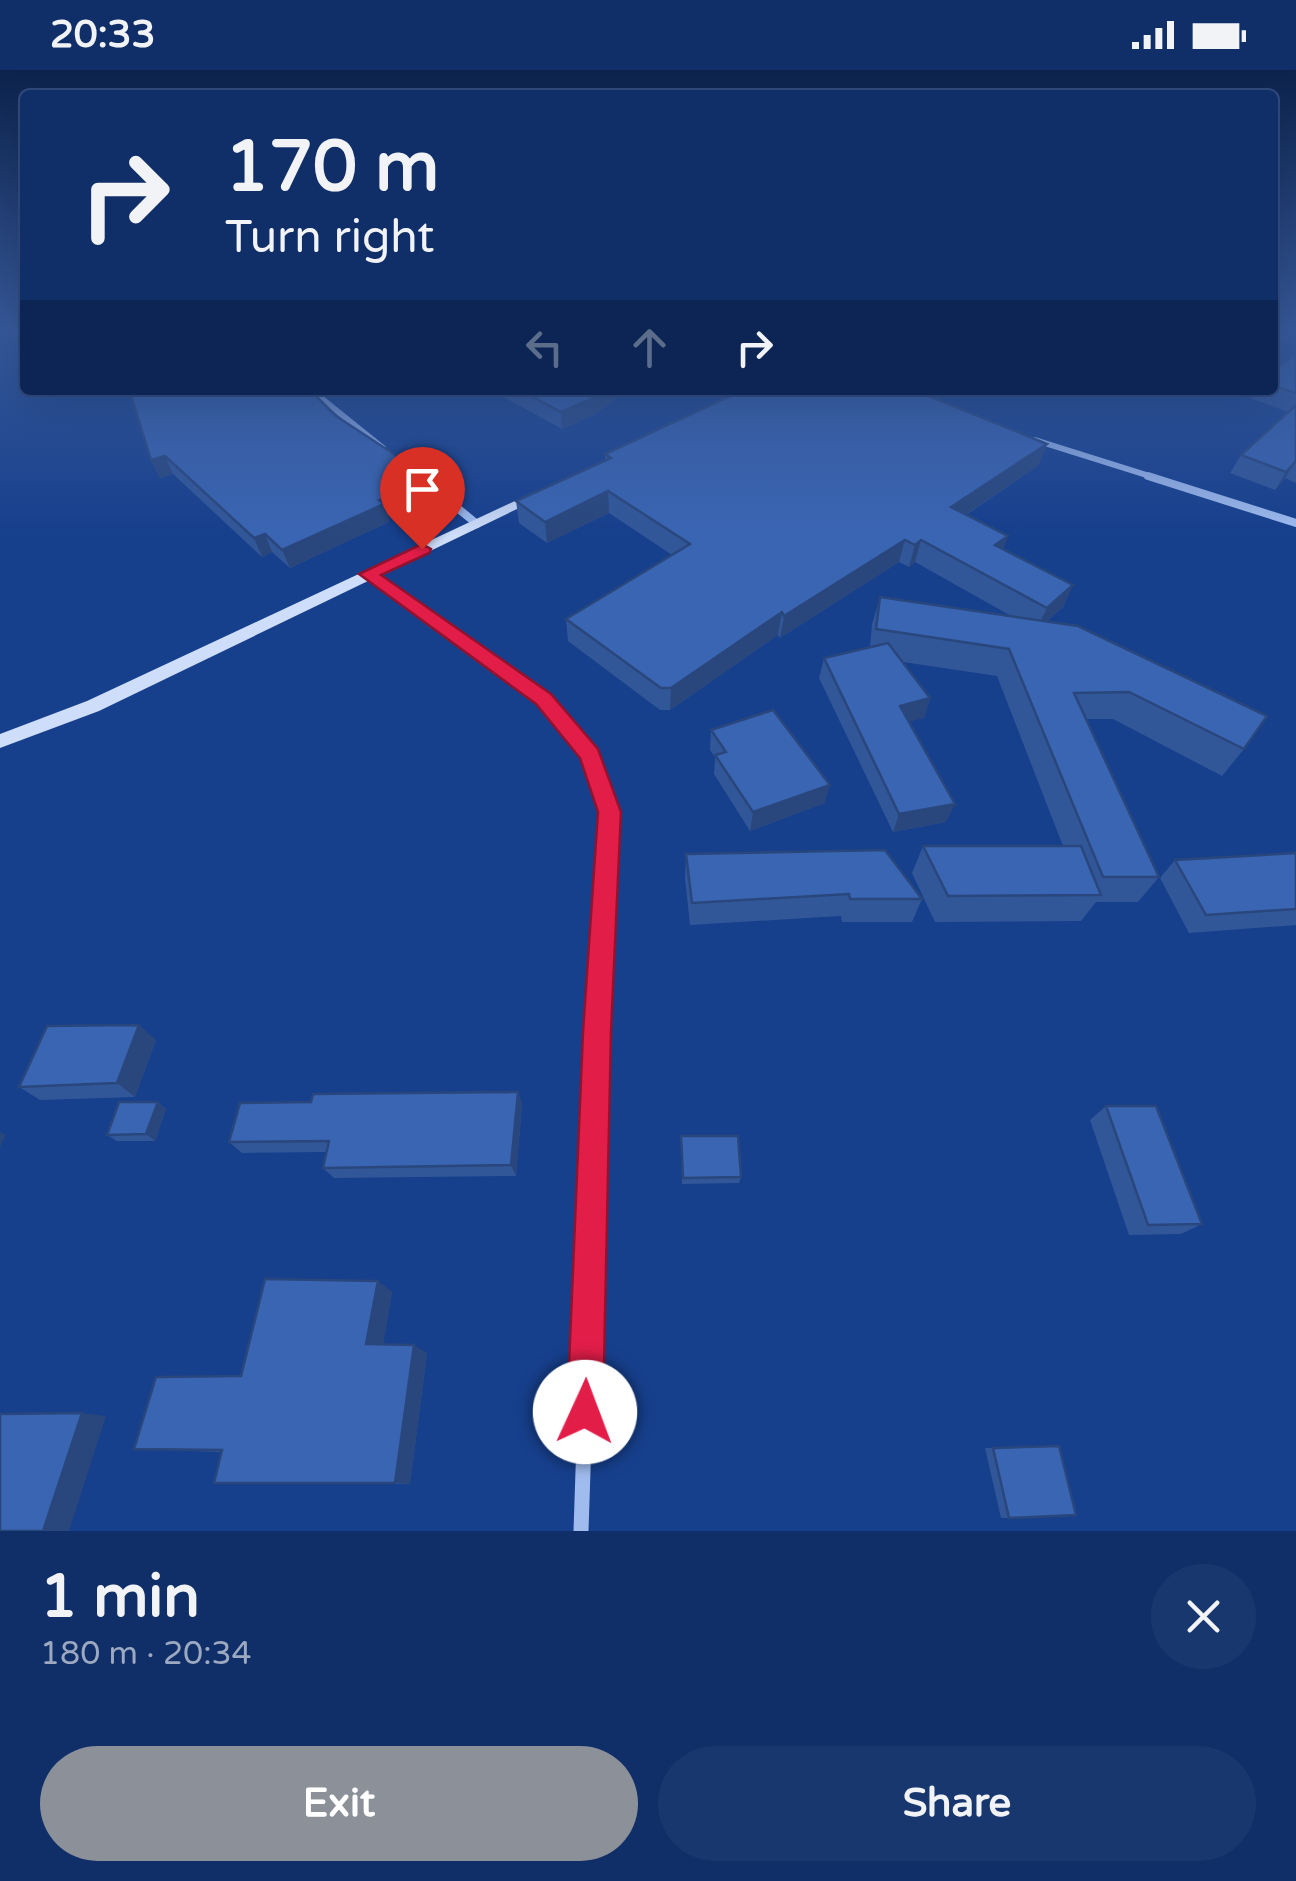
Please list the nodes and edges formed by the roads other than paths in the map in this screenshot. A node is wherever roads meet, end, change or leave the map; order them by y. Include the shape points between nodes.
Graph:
1 (324, 400) edge
2 (1031, 439) edge
3 (385, 450) edge
4 (400, 462) edge
5 (548, 491) edge
6 (1296, 523) edge
7 (478, 524) junction
8 (368, 574) junction
9 (0, 740) edge
10 (581, 1531) edge

1 - 3 street
2 - 6 street
4 - 7 street
5 - 7 street
7 - 8 street
8 - 9 street via 93,706
8 - 10 street via 544,699 590,754 610,812

